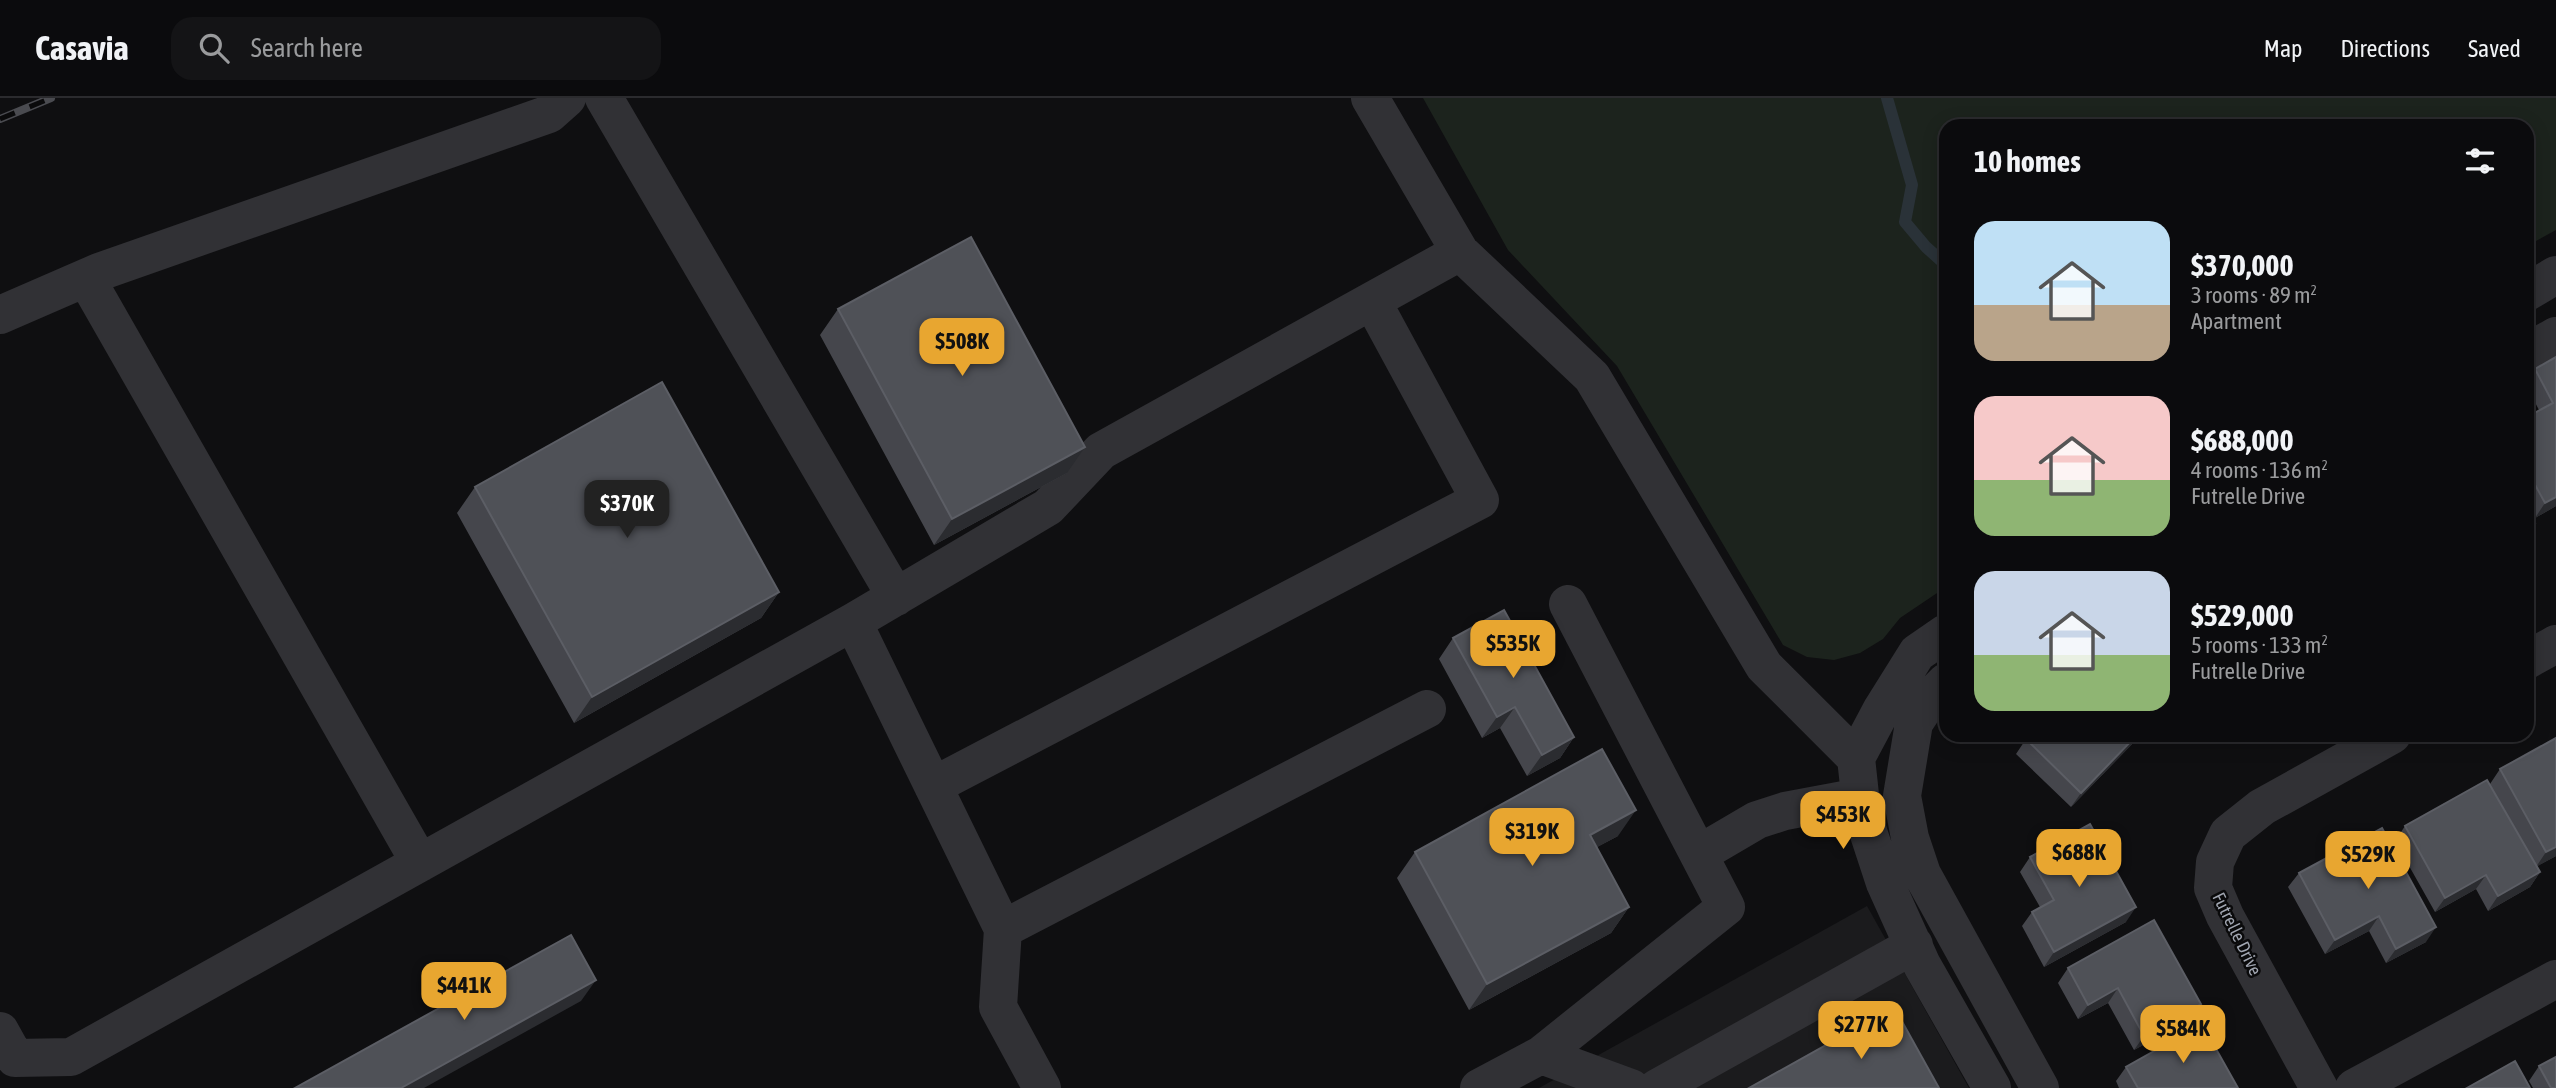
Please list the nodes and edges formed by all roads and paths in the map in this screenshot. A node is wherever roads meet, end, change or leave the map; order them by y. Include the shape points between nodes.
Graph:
1 (567, 98) edge
2 (604, 98) edge
3 (1370, 98) edge
4 (1460, 252) junction
5 (2556, 275) edge
6 (86, 278) junction
7 (2534, 288) edge
8 (1372, 301) junction
9 (0, 315) edge
10 (2556, 336) edge
11 (2534, 348) edge
12 (896, 597) junction
13 (1568, 604) dead end
14 (853, 622) junction
15 (1939, 638) edge
16 (2556, 644) edge
17 (2534, 656) edge
18 (1939, 689) edge
19 (1427, 709) dead end
20 (2379, 742) edge
21 (1856, 758) junction
22 (933, 786) junction
23 (1860, 797) junction
24 (1699, 854) junction
25 (420, 863) junction
26 (1003, 929) junction
27 (1914, 945) junction
28 (2556, 979) edge
29 (0, 1031) edge
30 (1541, 1055) junction
31 (1042, 1088) edge
32 (1479, 1088) edge
33 (1631, 1088) edge
34 (1657, 1088) edge
35 (1992, 1088) edge
36 (2040, 1088) edge
37 (2319, 1088) edge
38 (2354, 1088) edge

1 - 6 street via 550,114
2 - 12 street
3 - 4 street
4 - 8 street
4 - 21 street via 1592,377 1763,666
5 - 7 street
6 - 9 street
6 - 25 street
8 - 12 street via 1101,451 1048,507
8 - 22 street via 1480,500
10 - 11 street
12 - 14 street
13 - 24 street
14 - 22 street
14 - 25 street
15 - 21 street via 1917,653
16 - 17 street
18 - 36 street via 1914,723 1902,796 1910,838 1922,874
19 - 26 street
20 - 37 street, Futrelle Drive via 2262,807 2228,834 2215,862 2213,888 2225,916
21 - 23 street
22 - 26 street
23 - 24 street via 1757,820
23 - 27 street via 1861,813 1885,883
24 - 30 street via 1726,907
25 - 29 street via 71,1057 15,1058
26 - 31 street via 998,1007
27 - 34 street
27 - 35 street
28 - 38 street
30 - 32 street
30 - 33 street

